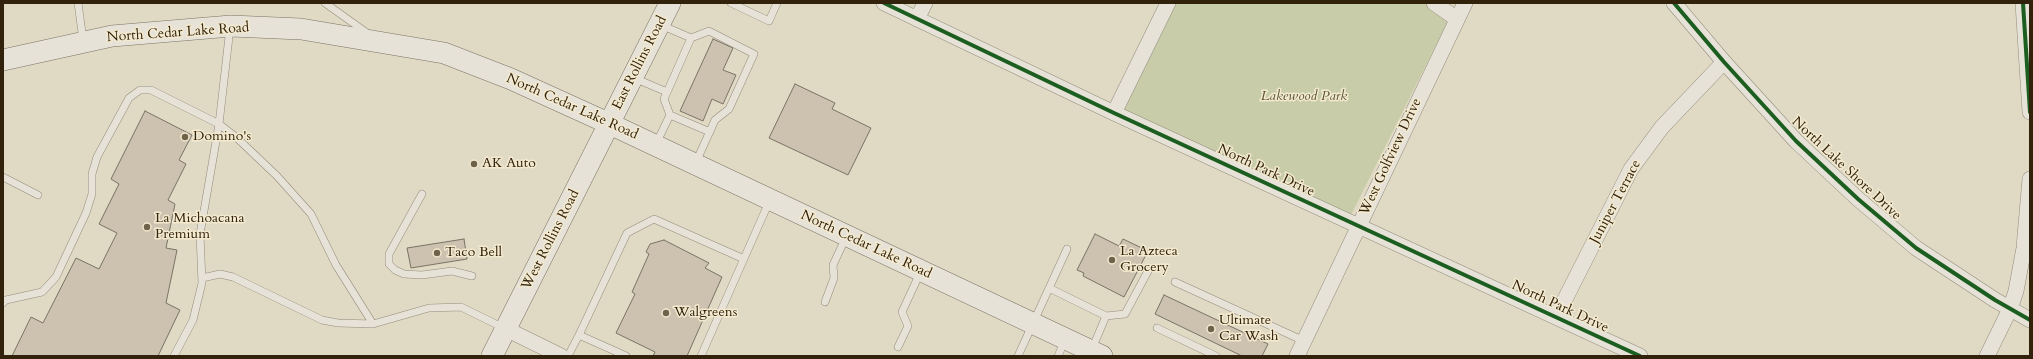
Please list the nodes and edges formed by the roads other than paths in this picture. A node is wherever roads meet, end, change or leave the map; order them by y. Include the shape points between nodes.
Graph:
1 (78, 3) edge
2 (324, 3) edge
3 (670, 3) edge
4 (731, 3) edge
5 (777, 3) edge
6 (884, 3) edge
7 (925, 3) edge
8 (1168, 3) edge
9 (1434, 3) edge
10 (1465, 3) edge
11 (1674, 3) edge
12 (2023, 3) edge
13 (917, 19) junction
14 (1458, 19) junction
15 (660, 24) junction
16 (230, 26) junction
17 (691, 38) junction
18 (83, 42) junction
19 (378, 42) junction
20 (3, 60) edge
21 (1724, 62) junction
22 (633, 77) junction
23 (667, 92) junction
24 (2030, 112) edge
25 (1114, 113) junction
26 (670, 115) junction
27 (218, 124) junction
28 (610, 124) junction
29 (710, 132) junction
30 (655, 145) junction
31 (695, 164) junction
32 (3, 177) edge
33 (2030, 179) edge
34 (422, 194) dead end
35 (38, 195) dead end
36 (770, 200) junction
37 (1358, 226) junction
38 (847, 236) junction
39 (1067, 249) dead end
40 (744, 259) junction
41 (921, 271) junction
42 (1148, 271) dead end
43 (472, 276) dead end
44 (202, 278) junction
45 (1175, 282) dead end
46 (1049, 288) junction
47 (825, 302) dead end
48 (3, 303) edge
49 (2010, 309) junction
50 (1106, 316) junction
51 (1556, 317) junction
52 (2030, 320) edge
53 (1033, 323) junction
54 (373, 324) junction
55 (1157, 328) dead end
56 (506, 329) junction
57 (579, 335) junction
58 (1304, 341) junction
59 (898, 347) dead end
60 (1062, 347) edge
61 (1097, 354) edge
62 (174, 356) edge
63 (492, 356) edge
64 (561, 356) edge
65 (568, 356) edge
66 (626, 356) edge
67 (701, 356) edge
68 (1018, 356) edge
69 (1216, 356) edge
70 (1297, 356) edge
71 (1640, 356) edge
72 (1987, 356) edge

1 - 18 lane
2 - 19 lane
3 - 15 main road, East Rollins Road
4 - 5 lane via 768,21
6 - 13 street, North Park Drive
7 - 13 street
8 - 25 street
9 - 14 street
10 - 14 street, West Golfview Drive
11 - 21 street, North Lake Shore Drive
12 - 24 street
13 - 25 street, North Park Drive
14 - 37 street, West Golfview Drive
15 - 17 lane
15 - 22 main road, East Rollins Road
16 - 18 main road, North Cedar Lake Road via 112,36
16 - 19 main road, North Cedar Lake Road via 301,29
16 - 27 lane
17 - 23 lane
17 - 29 lane via 709,31 754,54 729,109 715,120
18 - 20 main road, North Cedar Lake Road
19 - 28 main road, North Cedar Lake Road via 444,53 511,79
21 - 49 street, North Lake Shore Drive via 1796,141 1858,199 1916,248
21 - 51 street, Juniper Terrace via 1662,127 1631,169
22 - 23 lane
22 - 28 main road, East Rollins Road
23 - 26 lane via 664,99
25 - 37 street, North Park Drive
26 - 29 lane
26 - 30 lane
27 - 44 lane via 200,234
27 - 48 lane via 151,90 140,90 129,98 96,157 92,174 92,194 86,213 56,277 42,292 6,300
27 - 54 lane via 237,138 277,176 311,214 336,265
28 - 30 main road, North Cedar Lake Road
28 - 56 main road, West Rollins Road
29 - 31 lane
30 - 31 main road, North Cedar Lake Road
31 - 36 main road, North Cedar Lake Road
32 - 35 lane
33 - 49 street via 2024,248
34 - 43 lane via 389,254 389,264 404,274 422,275 452,271
36 - 38 main road, North Cedar Lake Road
36 - 40 lane
37 - 51 street, North Park Drive
37 - 58 street, West Golfview Drive
38 - 41 main road, North Cedar Lake Road
38 - 47 lane via 833,265 834,278
39 - 46 lane
40 - 57 lane via 654,219 627,233
40 - 67 lane
41 - 53 main road, North Cedar Lake Road
41 - 59 lane via 902,312 908,326
42 - 50 lane via 1125,314
44 - 54 lane via 220,274 233,277 322,320
44 - 62 lane via 193,320
45 - 58 lane
46 - 50 lane
46 - 53 lane
49 - 52 street, North Lake Shore Drive
49 - 72 street
50 - 61 lane
51 - 71 street, North Park Drive
53 - 60 main road, North Cedar Lake Road
53 - 68 lane
54 - 56 lane via 429,308 462,307
55 - 69 lane
56 - 63 main road, West Rollins Road
56 - 64 street
57 - 65 lane
57 - 66 lane
58 - 70 street, West Golfview Drive
60 - 61 main road, North Cedar Lake Road

